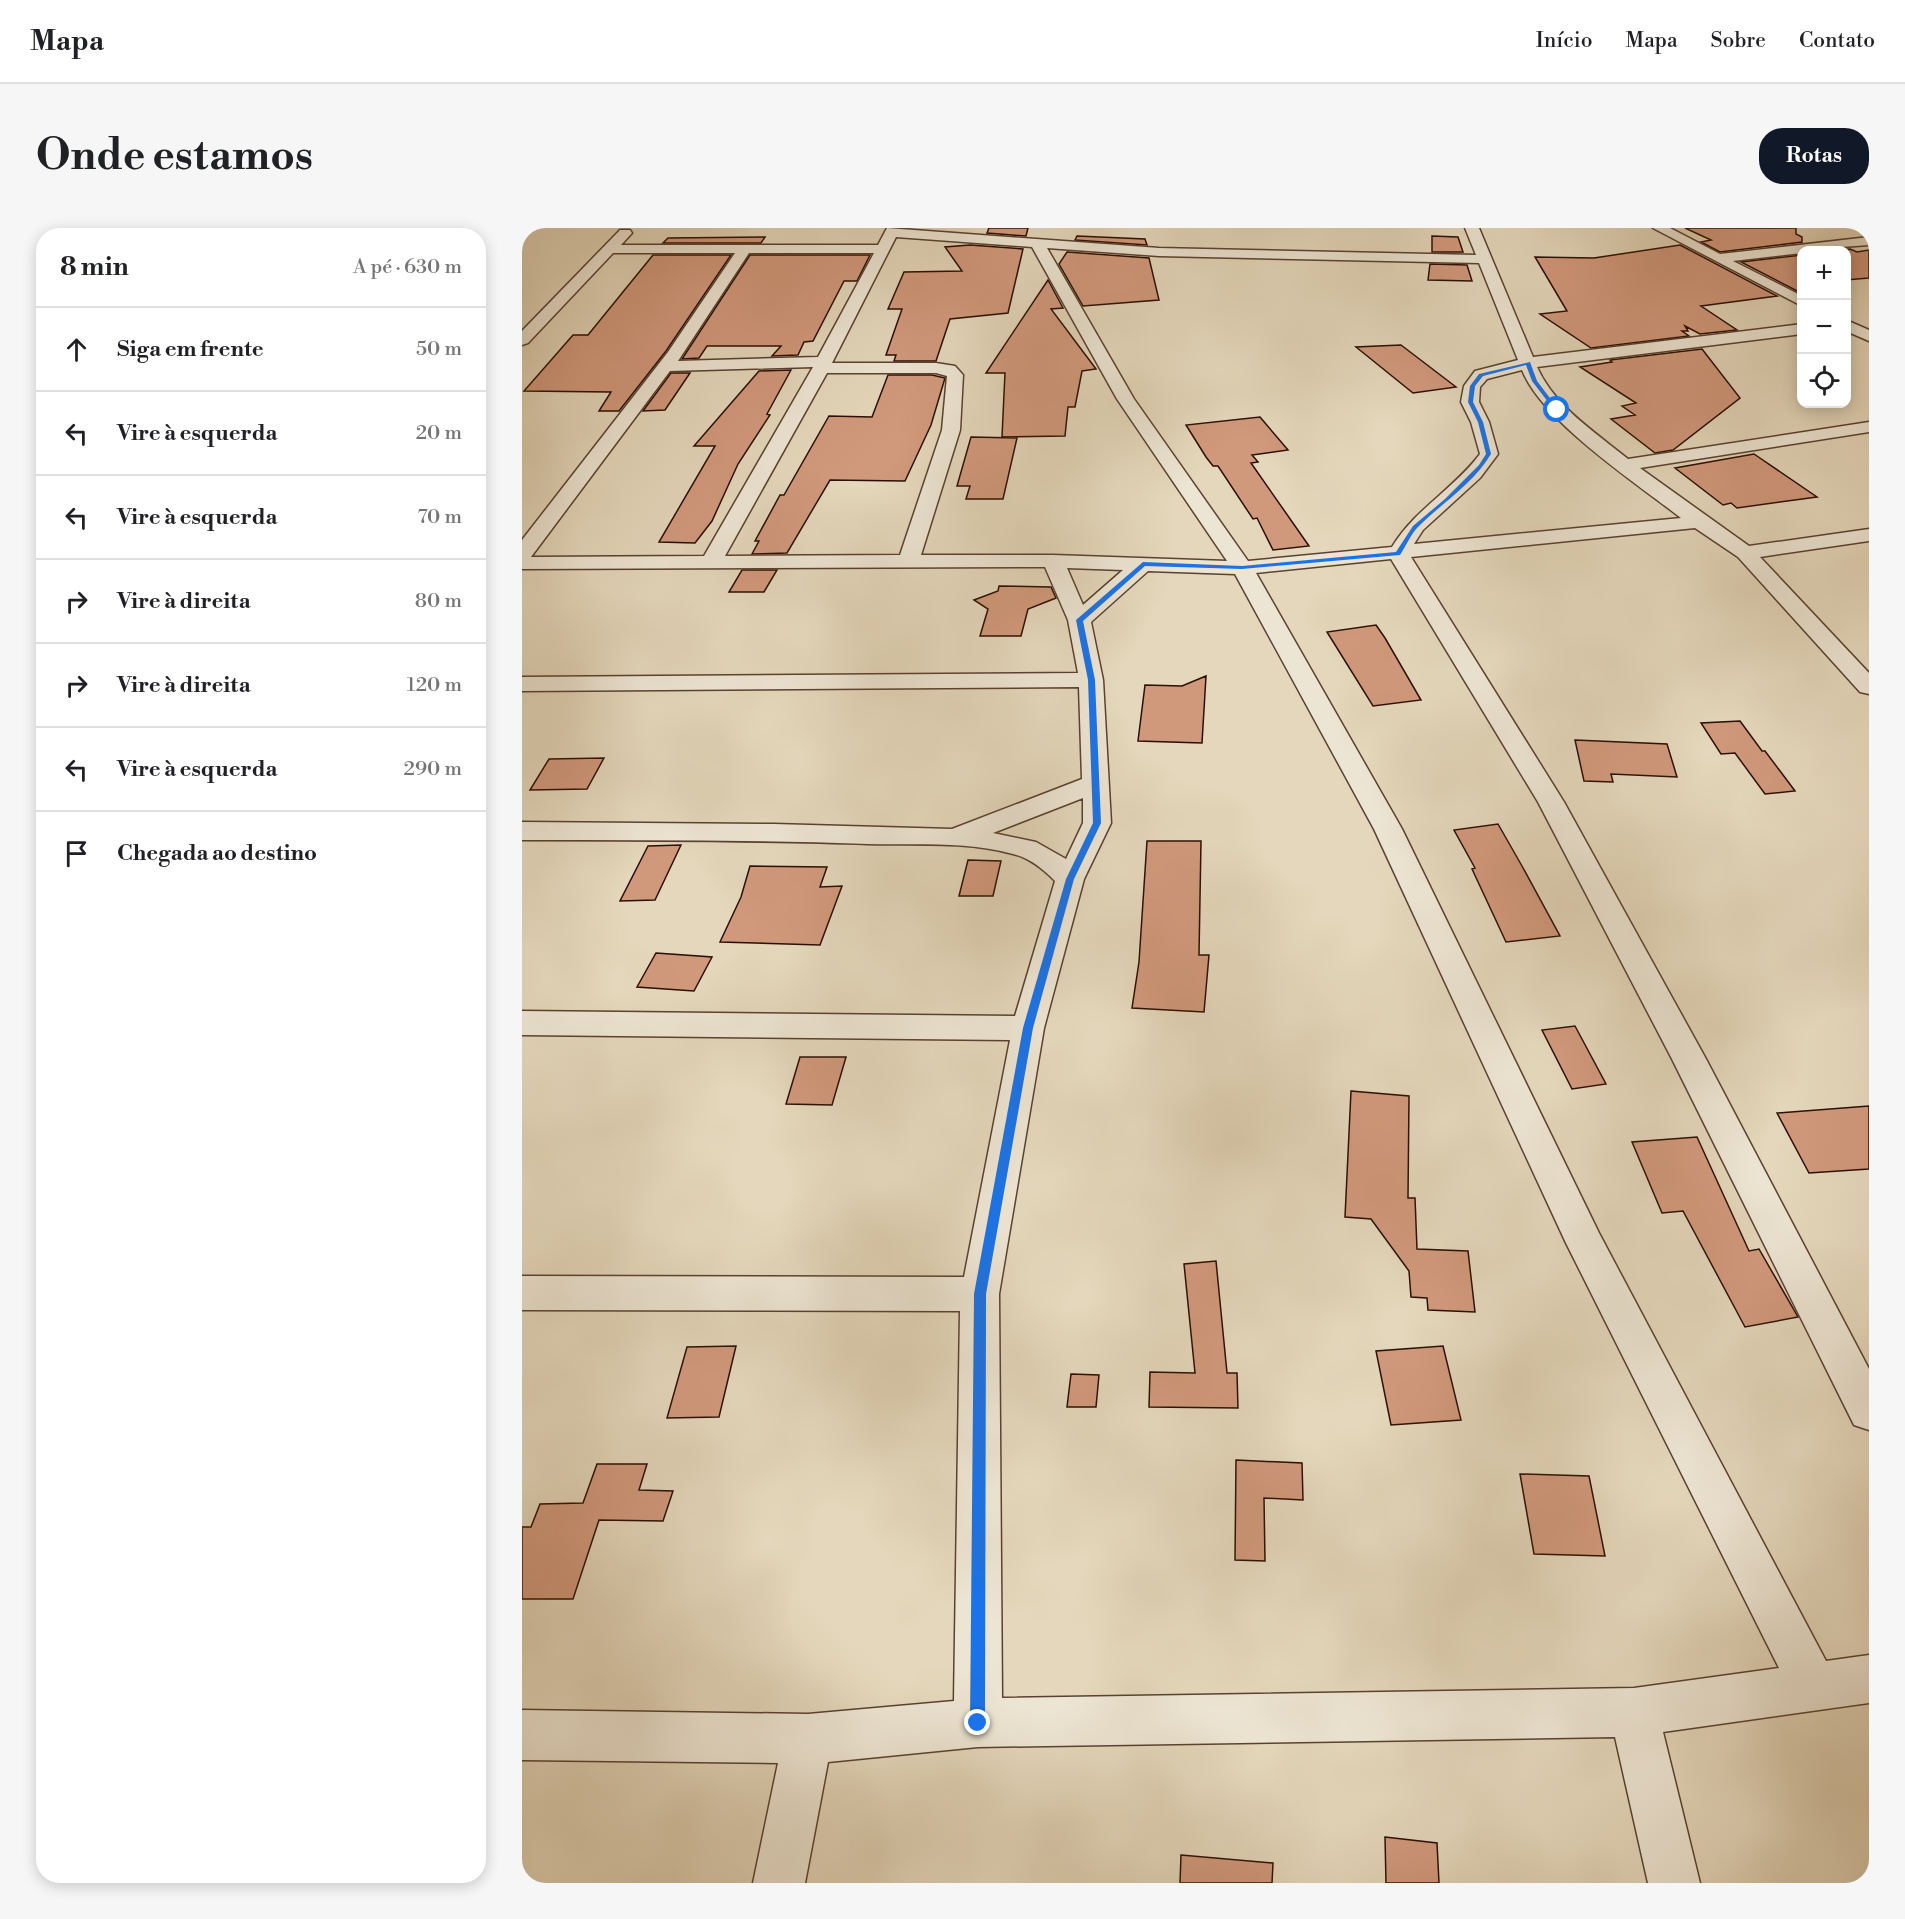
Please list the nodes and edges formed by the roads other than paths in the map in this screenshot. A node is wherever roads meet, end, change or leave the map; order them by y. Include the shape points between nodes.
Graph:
1 (630, 228) edge
2 (1472, 228) edge
3 (1660, 228) edge
4 (893, 231) edge
5 (1869, 241) edge
6 (1037, 243) junction
7 (611, 249) junction
8 (882, 249) junction
9 (744, 250) junction
10 (1719, 258) junction
11 (1484, 259) junction
12 (1798, 300) edge
13 (1869, 320) edge
14 (1851, 323) edge
15 (530, 326) edge
16 (1851, 327) edge
17 (1797, 330) edge
18 (1869, 336) edge
19 (522, 340) edge
20 (1528, 363) junction
21 (822, 365) junction
22 (666, 366) junction
23 (1869, 427) edge
24 (1624, 465) junction
25 (1699, 522) junction
26 (1869, 535) edge
27 (1398, 553) junction
28 (1745, 553) junction
29 (522, 554) edge
30 (712, 561) junction
31 (1053, 561) junction
32 (908, 562) junction
33 (522, 563) edge
34 (1143, 564) junction
35 (1242, 568) junction
36 (1079, 620) junction
37 (1091, 680) junction
38 (522, 684) edge
39 (1869, 687) edge
40 (1096, 783) junction
41 (522, 831) edge
42 (952, 838) junction
43 (1070, 879) junction
44 (522, 1023) edge
45 (1028, 1028) junction
46 (522, 1293) edge
47 (980, 1294) junction
48 (1869, 1411) edge
49 (1869, 1679) edge
50 (1814, 1687) junction
51 (1634, 1712) junction
52 (978, 1723) junction
53 (522, 1735) edge
54 (808, 1739) junction
55 (780, 1883) edge
56 (1674, 1883) edge

1 - 7 street
2 - 11 street
3 - 10 street
4 - 6 street
4 - 8 street
5 - 10 street
6 - 11 street via 1159,252
6 - 35 street via 1126,399
7 - 9 street
7 - 15 street
8 - 9 street
8 - 21 street
9 - 22 street
10 - 12 street
11 - 20 street
13 - 14 street
15 - 19 street
16 - 18 street
17 - 20 street
20 - 24 street via 1535,381 1557,410
20 - 27 street via 1481,375 1473,386 1470,402 1489,454 1454,493 1415,527
21 - 22 street
21 - 30 street
21 - 32 street via 936,368 955,375 951,430
22 - 29 street
23 - 24 street
24 - 25 street
25 - 27 street
25 - 28 street
26 - 28 street
27 - 35 street
27 - 48 street via 1551,802 1689,1059
28 - 39 street
30 - 32 street
30 - 33 street
31 - 32 street
31 - 34 street
31 - 36 street
34 - 35 street
34 - 36 street
35 - 50 street via 1388,830 1585,1243
36 - 37 street
37 - 38 street
37 - 40 street
40 - 42 street
40 - 43 street via 1097,823
41 - 42 street
42 - 43 street via 1034,851 1054,862
43 - 45 street
44 - 45 street
45 - 47 street
46 - 47 street
47 - 52 street
49 - 50 street
50 - 51 street
51 - 52 street
51 - 56 street
52 - 54 street
53 - 54 street
54 - 55 street

